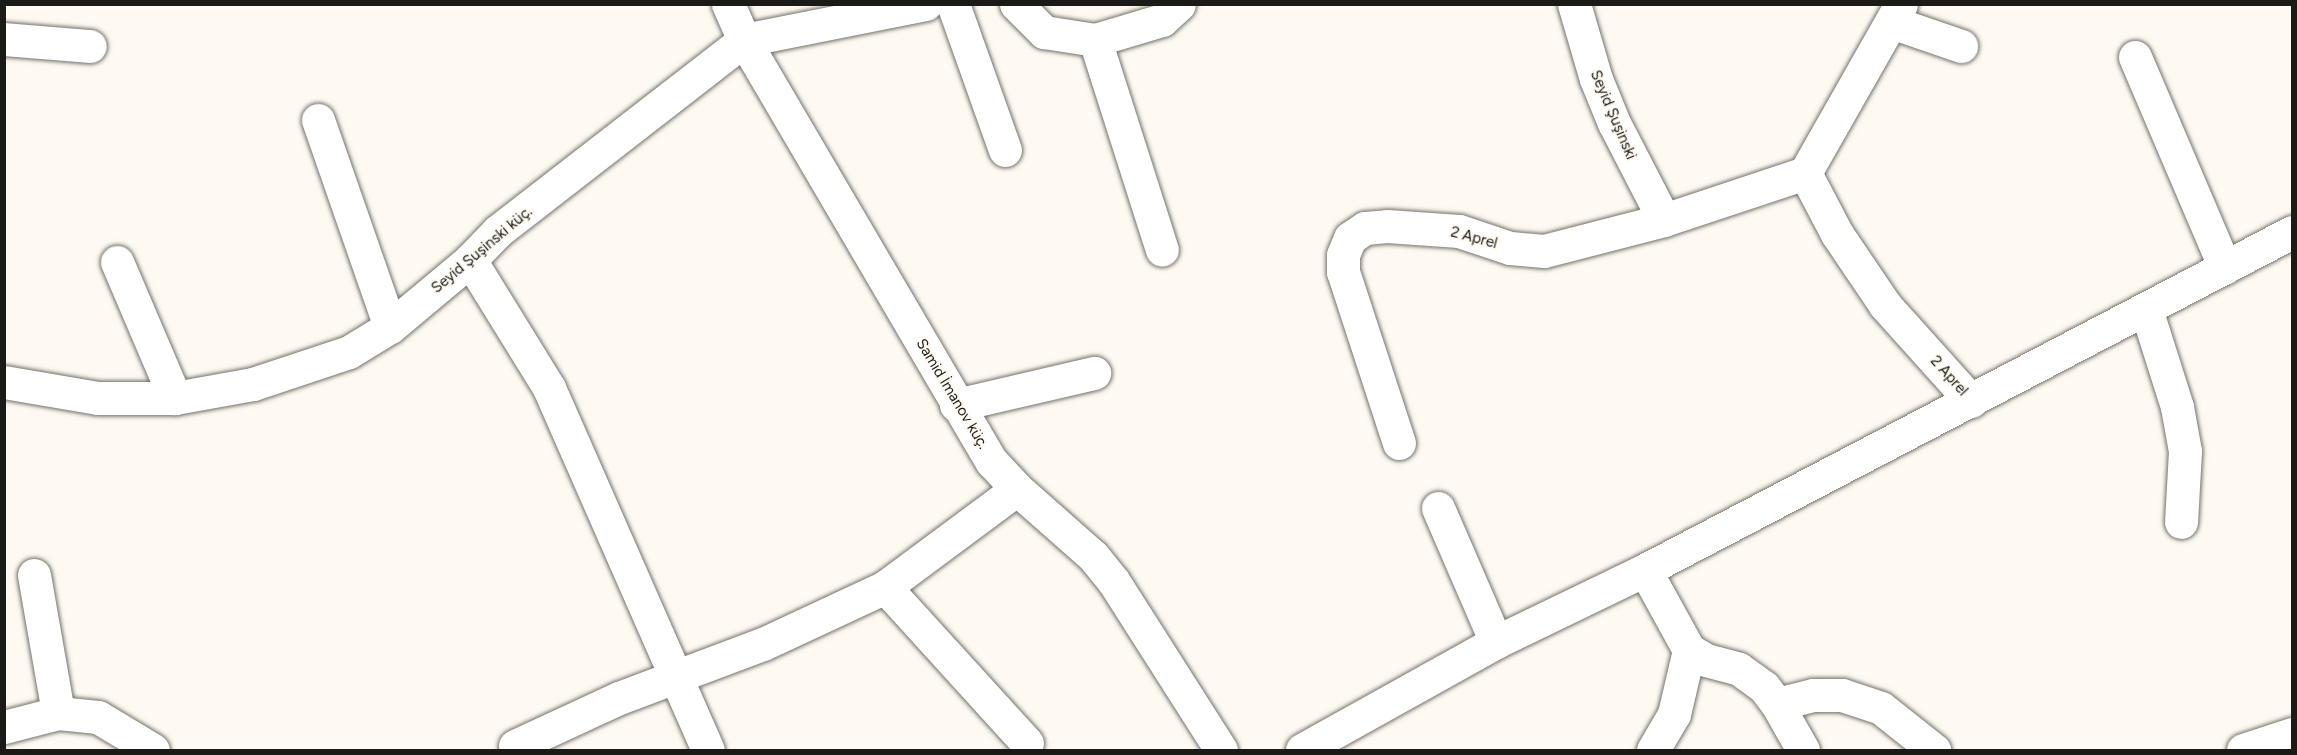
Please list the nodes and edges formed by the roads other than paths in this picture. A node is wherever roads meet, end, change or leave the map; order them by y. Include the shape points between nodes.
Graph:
1 (728, 4) edge
2 (925, 4) edge
3 (953, 4) edge
4 (1016, 4) edge
5 (1179, 4) edge
6 (1574, 4) edge
7 (1898, 14) edge
8 (4, 39) edge
9 (744, 40) junction
10 (1095, 40) junction
11 (90, 46) dead end
12 (1960, 46) dead end
13 (2134, 57) dead end
14 (318, 120) dead end
15 (1005, 150) dead end
16 (1805, 173) junction
17 (1664, 220) junction
18 (2292, 232) edge
19 (1162, 250) dead end
20 (470, 260) junction
21 (117, 262) dead end
22 (2224, 267) junction
23 (2146, 309) junction
24 (390, 327) junction
25 (1094, 373) dead end
26 (4, 382) edge
27 (175, 398) junction
28 (1971, 401) junction
29 (956, 405) junction
30 (1399, 443) dead end
31 (1017, 489) junction
32 (1438, 508) dead end
33 (2181, 522) dead end
34 (1645, 570) junction
35 (34, 575) dead end
36 (885, 587) junction
37 (1496, 642) junction
38 (1689, 650) junction
39 (676, 678) junction
40 (1778, 704) junction
41 (58, 713) junction
42 (4, 727) edge
43 (2292, 734) edge
44 (1027, 743) dead end
45 (515, 746) dead end
46 (153, 750) edge
47 (708, 750) edge
48 (1221, 750) edge
49 (1302, 750) edge
50 (1653, 750) edge
51 (1803, 750) edge
52 (1934, 750) edge
53 (2243, 750) edge

1 - 9 street, Samid İmanov küç.
2 - 9 street, Seyid Şuşinski küç.
3 - 15 street
4 - 10 street via 1044,32
5 - 10 street via 1162,20
6 - 17 street, Seyid Şuşinski via 1607,105
7 - 12 street
7 - 16 street via 1862,69
8 - 11 street
9 - 20 street, Seyid Şuşinski küç. via 498,231
9 - 29 street, Samid İmanov küç.
10 - 19 street
13 - 22 street
14 - 24 street
16 - 17 street, 2 Aprel
16 - 28 street, 2 Aprel via 1837,234 1886,305
17 - 30 street, 2 Aprel via 1544,251 1510,248 1459,231 1387,225 1365,228 1350,238 1343,255 1343,272
18 - 22 street
20 - 24 street, Seyid Şuşinski küç.
20 - 39 street via 549,388
21 - 27 street
22 - 23 street
23 - 28 street
23 - 33 street via 2177,407 2185,451
24 - 27 street, Seyid Şuşinski küç. via 349,352 316,364 253,384
25 - 29 street
26 - 27 street, Seyid Şuşinski küç. via 98,398
28 - 34 street
29 - 31 street, Samid İmanov küç. via 992,462
31 - 36 street
31 - 48 street, Samid İmanov küç. via 1056,521 1114,582
32 - 37 street
34 - 37 street
34 - 38 street
35 - 41 street
36 - 39 street via 763,644
36 - 44 street
37 - 49 street
38 - 40 street via 1740,669 1764,687
38 - 50 street via 1674,714
39 - 45 street via 619,698
39 - 47 street
40 - 51 street
40 - 52 street via 1813,695 1842,695 1881,708
41 - 42 street
41 - 46 street via 98,717
43 - 53 street

